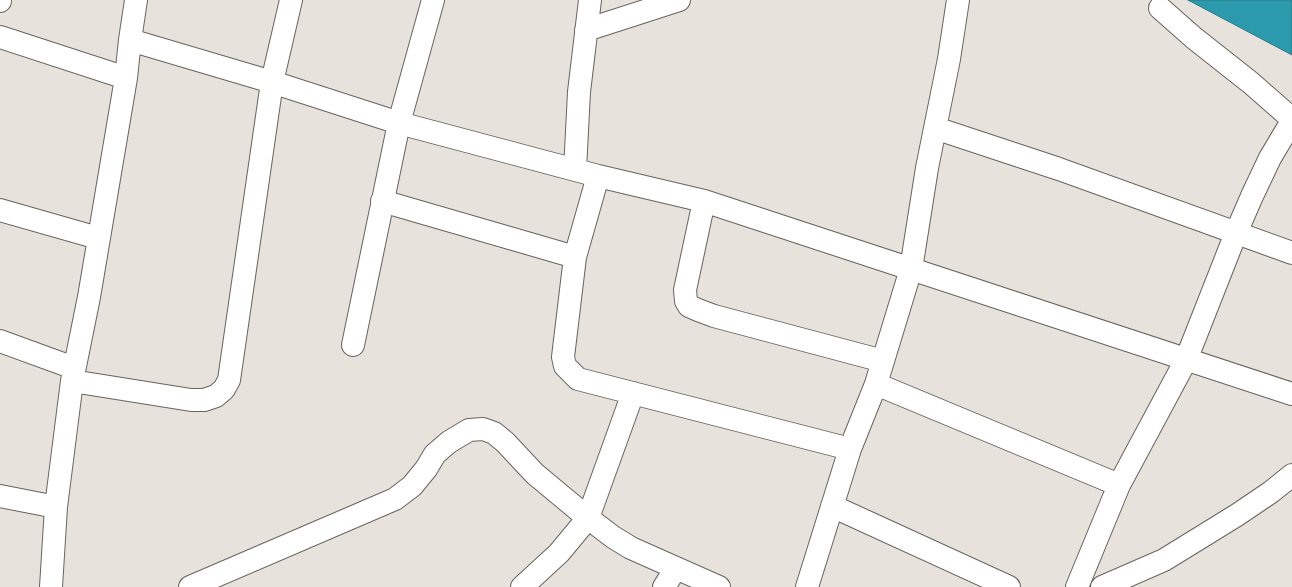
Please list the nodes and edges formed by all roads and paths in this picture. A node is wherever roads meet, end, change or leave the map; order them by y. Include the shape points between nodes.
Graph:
1 (136, 0) edge
2 (290, 0) edge
3 (433, 0) edge
4 (590, 0) edge
5 (679, 0) edge
6 (958, 0) edge
7 (1160, 8) dead end
8 (586, 30) junction
9 (0, 37) edge
10 (130, 40) junction
11 (126, 78) junction
12 (272, 82) junction
13 (1292, 120) edge
14 (399, 123) junction
15 (935, 128) junction
16 (575, 170) junction
17 (598, 176) junction
18 (382, 201) junction
19 (704, 201) junction
20 (0, 210) edge
21 (1236, 232) junction
22 (98, 238) junction
23 (1292, 253) edge
24 (574, 257) junction
25 (911, 269) junction
26 (0, 341) edge
27 (353, 345) dead end
28 (1186, 360) junction
29 (882, 361) junction
30 (73, 375) junction
31 (876, 384) junction
32 (633, 393) junction
33 (1292, 394) edge
34 (850, 449) junction
35 (1292, 475) edge
36 (1119, 486) junction
37 (0, 496) edge
38 (832, 506) junction
39 (56, 507) junction
40 (588, 518) junction
41 (676, 568) junction
42 (51, 587) edge
43 (190, 587) edge
44 (522, 587) edge
45 (664, 587) edge
46 (719, 587) edge
47 (807, 587) edge
48 (1009, 587) edge
49 (1077, 587) edge
50 (1102, 587) edge

1 - 10 street
2 - 12 street
3 - 14 street
4 - 8 street
5 - 8 street
6 - 15 street
7 - 13 street
8 - 16 street via 579,92
9 - 11 street
10 - 11 street
10 - 12 street
11 - 22 street
12 - 14 street
12 - 30 street via 229,380 224,389 216,396 204,400 191,400
13 - 21 street via 1270,158
14 - 16 street
14 - 18 street
15 - 21 street
15 - 25 street
16 - 17 street
17 - 19 street
17 - 24 street
18 - 24 street
18 - 27 street
19 - 25 street
19 - 29 street via 685,290 689,306 714,316
20 - 22 street
21 - 23 street
21 - 28 street
22 - 30 street
24 - 32 street via 563,357 565,366 578,379
25 - 28 street
25 - 29 street
26 - 30 street
28 - 33 street
28 - 36 street
29 - 31 street
30 - 39 street
31 - 34 street
31 - 36 street
32 - 34 street
32 - 40 street
34 - 38 street
35 - 50 street via 1237,515 1164,560
36 - 49 street
37 - 39 street
38 - 47 street
38 - 48 street
39 - 42 street
40 - 41 street via 631,548
40 - 43 street via 535,474 494,433 483,429 469,430 435,454 412,486 395,499
40 - 44 street via 559,553
41 - 45 street
41 - 46 street

